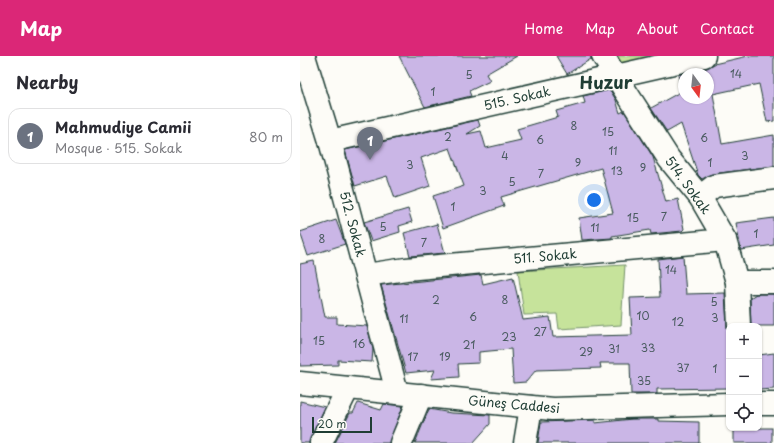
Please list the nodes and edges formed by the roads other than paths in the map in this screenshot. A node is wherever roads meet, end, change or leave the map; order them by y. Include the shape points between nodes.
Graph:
1 (304, 56) edge
2 (604, 56) edge
3 (704, 56) edge
4 (615, 75) junction
5 (330, 141) junction
6 (774, 178) edge
7 (700, 197) junction
8 (725, 240) junction
9 (366, 275) junction
10 (737, 282) junction
11 (774, 282) edge
12 (739, 323) edge
13 (300, 383) edge
14 (348, 388) junction
15 (397, 392) junction
16 (421, 395) junction
17 (726, 404) edge
18 (762, 404) edge
19 (774, 404) edge
20 (531, 408) junction
21 (522, 442) edge
22 (321, 443) edge
23 (400, 443) edge

1 - 5 street, 512. Sokak
2 - 4 street, 514. Sokak
3 - 4 street, 515. Sokak
4 - 5 street, 515. Sokak
4 - 7 street, 514. Sokak via 669,159
5 - 9 street, 512. Sokak
6 - 7 street via 714,186
7 - 8 street, 514. Sokak
8 - 9 street, 511. Sokak via 406,269
8 - 10 street, 514. Sokak
9 - 15 street, 512. Sokak
10 - 11 street
10 - 12 street, 514. Sokak
13 - 14 street, Güneş Caddesi
14 - 15 street, Güneş Caddesi
14 - 22 street
15 - 16 street, Güneş Caddesi
16 - 20 street, Güneş Caddesi
16 - 23 street
17 - 20 street, Güneş Caddesi
18 - 19 street
20 - 21 street

